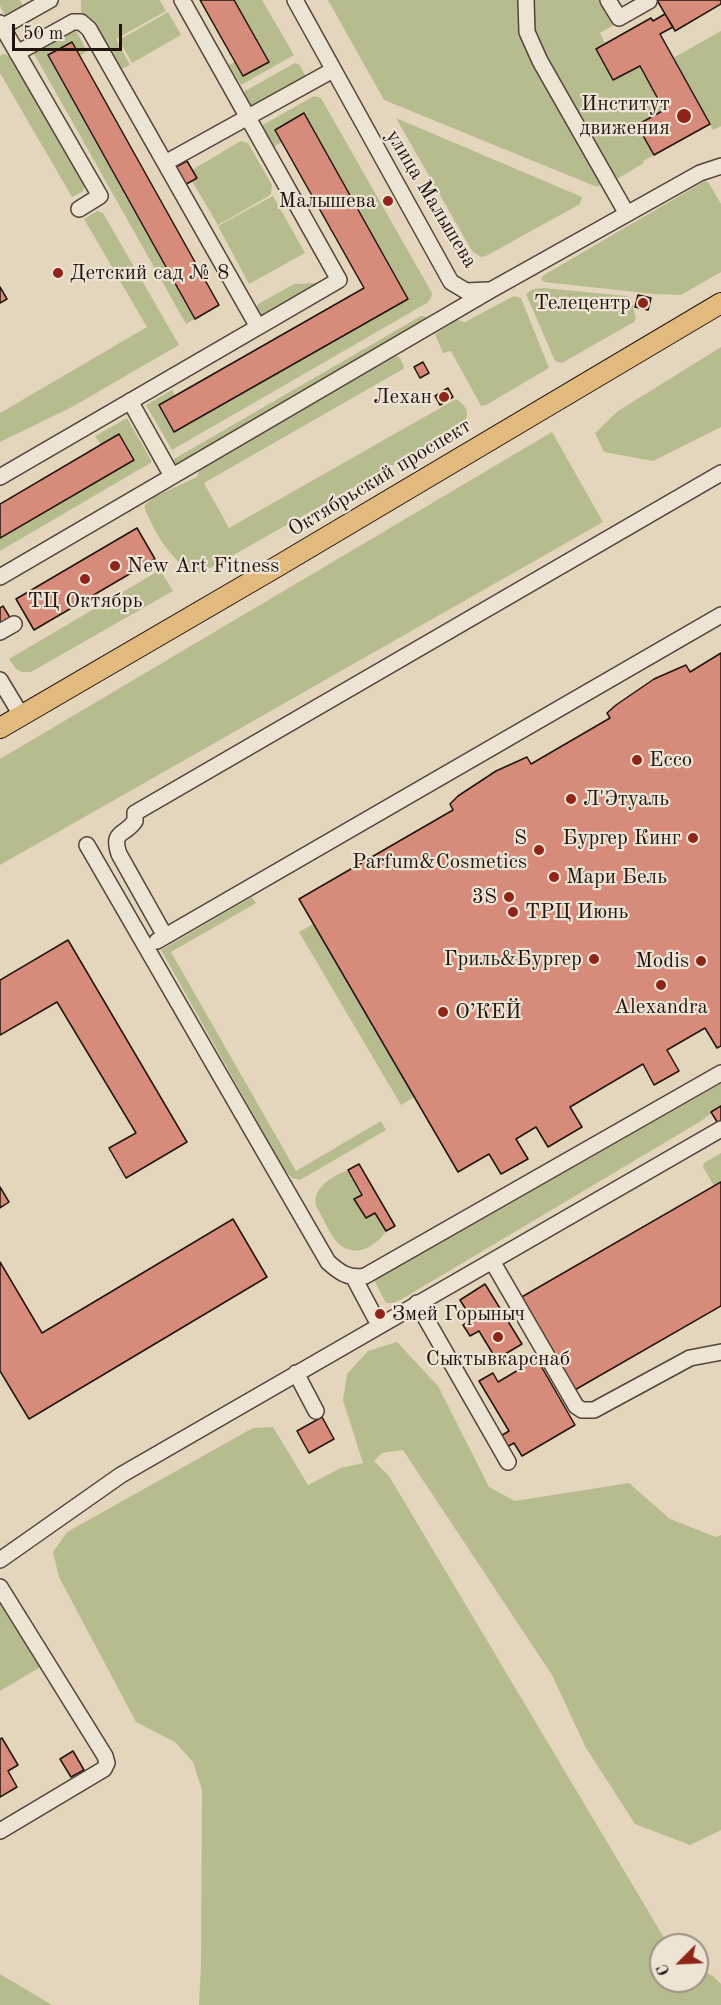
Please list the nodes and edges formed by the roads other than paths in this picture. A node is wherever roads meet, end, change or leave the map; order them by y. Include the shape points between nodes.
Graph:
1 (50, 0) edge
2 (182, 0) edge
3 (295, 0) edge
4 (526, 0) edge
5 (608, 0) edge
6 (649, 1) edge
7 (2, 31) edge
8 (17, 53) junction
9 (333, 70) junction
10 (247, 117) junction
11 (165, 163) junction
12 (721, 166) edge
13 (79, 209) dead end
14 (627, 214) junction
15 (491, 290) junction
16 (721, 303) edge
17 (258, 327) junction
18 (130, 401) junction
19 (721, 473) edge
20 (172, 476) junction
21 (0, 477) edge
22 (0, 577) edge
23 (721, 615) edge
24 (0, 680) edge
25 (21, 715) junction
26 (0, 728) edge
27 (87, 845) dead end
28 (165, 936) junction
29 (146, 948) junction
30 (721, 1072) edge
31 (721, 1129) edge
32 (492, 1261) junction
33 (354, 1278) junction
34 (417, 1303) junction
35 (379, 1324) junction
36 (721, 1352) edge
37 (296, 1373) junction
38 (316, 1411) dead end
39 (508, 1461) dead end
40 (0, 1560) edge
41 (0, 1587) edge
42 (0, 1831) edge

1 - 7 street
2 - 10 street
3 - 9 street, улица Малышева
4 - 14 street via 527,32 540,61
5 - 6 street via 619,18
7 - 8 street
8 - 11 street via 73,22 81,22 89,29
8 - 13 street via 100,196
9 - 10 street
9 - 15 street, улица Малышева via 451,282 466,291
10 - 11 street
10 - 17 street via 339,280
11 - 17 street
12 - 14 street, улица Малышева via 700,173
14 - 15 street, улица Малышева
15 - 20 street
16 - 25 main road, Октябрьский проспект
17 - 18 street
18 - 20 street
18 - 21 street
19 - 28 street via 135,813 132,825 119,833 116,844
20 - 22 street
23 - 28 street
24 - 25 street
25 - 26 main road, Октябрьский проспект
27 - 29 street
28 - 29 street
29 - 33 street via 328,1262 340,1273
30 - 33 street via 365,1276
31 - 32 street
32 - 34 street
32 - 36 street via 576,1406 582,1410 594,1410 690,1358
33 - 35 street
34 - 35 street
34 - 39 street
35 - 37 street
37 - 38 street
37 - 40 street via 121,1474
41 - 42 street via 107,1762 104,1769

